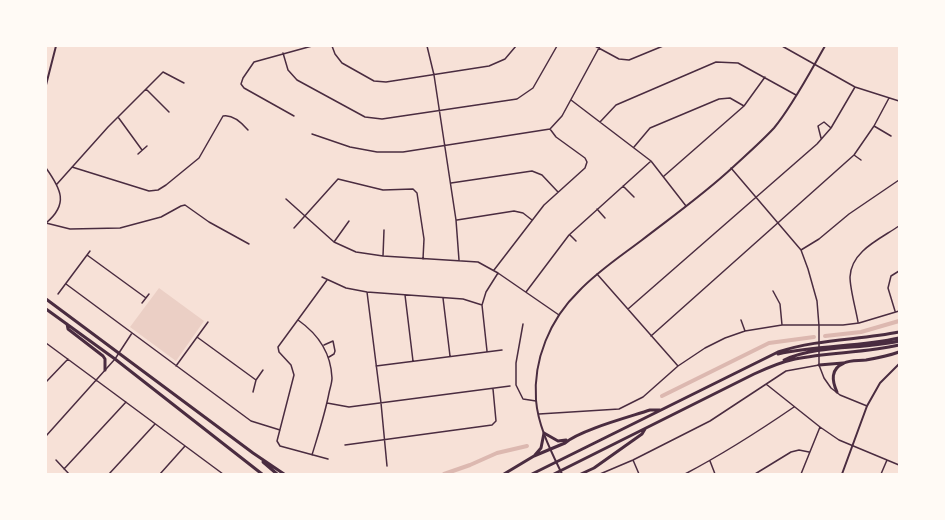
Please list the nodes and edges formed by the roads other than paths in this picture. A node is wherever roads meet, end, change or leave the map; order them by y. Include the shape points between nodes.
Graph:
1 (56, 46) edge
2 (312, 46) edge
3 (332, 46) edge
4 (427, 46) edge
5 (516, 46) edge
6 (557, 46) edge
7 (595, 46) edge
8 (663, 46) edge
9 (782, 46) edge
10 (825, 46) edge
11 (599, 47) edge
12 (283, 54) junction
13 (814, 65) junction
14 (434, 75) junction
15 (765, 77) junction
16 (184, 83) dead end
17 (46, 85) edge
18 (855, 87) junction
19 (146, 89) junction
20 (796, 96) junction
21 (889, 98) junction
22 (571, 100) junction
23 (899, 101) edge
24 (744, 106) junction
25 (439, 111) junction
26 (169, 112) dead end
27 (294, 116) dead end
28 (118, 118) junction
29 (600, 122) junction
30 (874, 126) junction
31 (831, 128) junction
32 (550, 129) junction
33 (248, 130) dead end
34 (312, 134) dead end
35 (891, 136) dead end
36 (822, 138) junction
37 (147, 146) dead end
38 (445, 146) junction
39 (634, 147) junction
40 (142, 150) junction
41 (138, 154) dead end
42 (854, 155) junction
43 (861, 160) dead end
44 (651, 161) junction
45 (72, 167) junction
46 (46, 168) edge
47 (731, 168) junction
48 (664, 176) junction
49 (899, 180) edge
50 (451, 183) junction
51 (57, 184) junction
52 (624, 186) junction
53 (558, 192) junction
54 (634, 197) dead end
55 (756, 197) junction
56 (286, 199) dead end
57 (686, 206) junction
58 (597, 209) junction
59 (304, 216) junction
60 (605, 218) dead end
61 (456, 220) junction
62 (532, 220) junction
63 (349, 221) dead end
64 (46, 223) edge
65 (779, 223) junction
66 (899, 226) edge
67 (294, 228) dead end
68 (384, 230) dead end
69 (569, 235) junction
70 (576, 241) dead end
71 (334, 242) junction
72 (250, 244) dead end
73 (801, 250) junction
74 (90, 251) dead end
75 (87, 255) junction
76 (383, 256) junction
77 (423, 259) junction
78 (459, 260) junction
79 (494, 270) junction
80 (899, 271) edge
81 (498, 273) junction
82 (597, 274) junction
83 (322, 277) dead end
84 (327, 280) junction
85 (66, 284) junction
86 (773, 291) dead end
87 (367, 292) junction
88 (526, 292) junction
89 (58, 294) dead end
90 (149, 294) dead end
91 (405, 295) junction
92 (146, 298) junction
93 (443, 298) junction
94 (46, 299) edge
95 (142, 303) dead end
96 (482, 305) junction
97 (46, 309) edge
98 (628, 309) junction
99 (899, 311) edge
100 (896, 312) junction
101 (559, 315) junction
102 (298, 320) junction
103 (741, 320) dead end
104 (208, 322) dead end
105 (859, 323) junction
106 (67, 324) junction
107 (524, 324) dead end
108 (782, 326) junction
109 (819, 326) junction
110 (745, 332) junction
111 (899, 332) edge
112 (132, 333) junction
113 (651, 336) junction
114 (197, 337) junction
115 (899, 338) edge
116 (899, 342) edge
117 (46, 343) edge
118 (899, 345) edge
119 (324, 346) junction
120 (830, 348) junction
121 (502, 350) dead end
122 (487, 352) junction
123 (899, 352) edge
124 (118, 353) junction
125 (808, 353) junction
126 (450, 356) junction
127 (770, 356) junction
128 (328, 357) junction
129 (68, 359) junction
130 (115, 359) junction
131 (413, 361) junction
132 (844, 363) junction
133 (899, 364) edge
134 (819, 365) junction
135 (176, 366) junction
136 (376, 366) junction
137 (678, 366) junction
138 (106, 370) junction
139 (263, 370) dead end
140 (97, 380) junction
141 (256, 380) junction
142 (46, 382) edge
143 (766, 384) junction
144 (510, 386) dead end
145 (493, 389) junction
146 (253, 392) dead end
147 (837, 392) junction
148 (536, 401) junction
149 (126, 402) junction
150 (327, 403) junction
151 (381, 403) junction
152 (867, 406) junction
153 (794, 407) junction
154 (662, 410) junction
155 (539, 414) junction
156 (155, 424) junction
157 (820, 427) junction
158 (647, 428) junction
159 (280, 430) junction
160 (544, 433) junction
161 (46, 436) edge
162 (384, 440) junction
163 (568, 440) junction
164 (345, 445) dead end
165 (185, 446) junction
166 (854, 446) junction
167 (551, 449) junction
168 (809, 452) junction
169 (253, 453) junction
170 (312, 455) junction
171 (534, 456) junction
172 (328, 459) dead end
173 (56, 460) dead end
174 (633, 460) junction
175 (887, 460) junction
176 (710, 461) junction
177 (899, 465) edge
178 (387, 466) dead end
179 (64, 469) junction
180 (161, 473) edge
181 (69, 474) edge
182 (109, 474) edge
183 (164, 474) edge
184 (223, 474) edge
185 (262, 474) edge
186 (277, 474) edge
187 (284, 474) edge
188 (504, 474) edge
189 (532, 474) edge
190 (554, 474) edge
191 (562, 474) edge
192 (581, 474) edge
193 (601, 474) edge
194 (639, 474) edge
195 (685, 474) edge
196 (715, 474) edge
197 (755, 474) edge
198 (801, 474) edge
199 (842, 474) edge
200 (881, 474) edge

1 - 17 street
2 - 12 street
3 - 14 street via 342,63 374,80 386,82
4 - 14 street
5 - 14 street via 505,59 489,66
6 - 25 street via 533,88 517,99
7 - 11 street
8 - 11 street via 629,60 619,59
9 - 13 street
10 - 13 street
11 - 22 street
12 - 25 street via 288,70 297,80 365,117 382,119
12 - 27 street via 254,62 241,84
13 - 18 street
13 - 20 street
14 - 25 street
15 - 20 street
15 - 24 street
15 - 29 street via 738,63 716,62 616,104
16 - 19 street via 163,72
18 - 21 street
18 - 31 street
19 - 26 street
19 - 28 street
20 - 47 street via 774,128
21 - 23 street
21 - 30 street
22 - 29 street
22 - 32 street via 562,116
24 - 39 street via 730,98 720,98 650,128
24 - 48 street
25 - 38 street
28 - 40 street
28 - 45 street
29 - 39 street
30 - 35 street
30 - 42 street
31 - 36 street
31 - 36 street via 824,122 818,126
32 - 38 street
32 - 53 street via 587,162 585,168
33 - 45 street via 242,122 224,116 199,158 158,190 149,190
34 - 38 street via 350,147 378,152 403,152
36 - 55 street
37 - 40 street
38 - 50 street
39 - 44 street
40 - 41 street
42 - 43 street
42 - 65 street
44 - 48 street
44 - 52 street
45 - 51 street
46 - 51 street
47 - 55 street
47 - 57 street
48 - 57 street
49 - 73 street
50 - 53 street via 532,171 542,175
50 - 61 street
51 - 64 street via 60,195 59,207 55,216
52 - 54 street
52 - 58 street
53 - 62 street
55 - 65 street
55 - 98 street
56 - 59 street
57 - 82 street
58 - 60 street
58 - 69 street
59 - 67 street
59 - 71 street
59 - 77 street via 338,179 383,190 413,189 417,193
61 - 62 street via 514,211 524,213
61 - 78 street
62 - 79 street
63 - 71 street
64 - 72 street via 70,229 120,228 161,217 185,205 208,222
65 - 73 street
65 - 113 street
66 - 105 street via 866,248 851,267 850,278
68 - 76 street
69 - 70 street
69 - 88 street
71 - 76 street via 356,252
73 - 109 street via 816,300
74 - 75 street
75 - 85 street
75 - 92 street
76 - 77 street
77 - 78 street
78 - 79 street via 478,262
79 - 81 street
80 - 100 street via 891,276 888,288
81 - 88 street
81 - 96 street via 486,292
82 - 98 street
82 - 101 street via 578,291
83 - 84 street
84 - 87 street via 346,288
84 - 102 street
85 - 89 street
85 - 112 street
86 - 108 street via 780,304
87 - 91 street
87 - 136 street
88 - 101 street
90 - 92 street
91 - 93 street
91 - 131 street
92 - 95 street
93 - 96 street via 463,299
93 - 126 street
94 - 124 highway
96 - 122 street
97 - 106 highway
98 - 113 street
99 - 100 street
100 - 105 street
101 - 148 street via 547,337 540,358
102 - 119 street
102 - 159 street via 278,347 279,352 291,365 294,375
103 - 110 street
104 - 114 street
105 - 109 street
106 - 130 highway
106 - 138 highway via 68,329 103,356
107 - 148 street via 516,363 516,385 524,399
108 - 109 street
108 - 110 street
109 - 134 street
110 - 137 street via 705,348
111 - 127 highway via 808,344
112 - 124 street
112 - 135 street
113 - 137 street
114 - 135 street
114 - 141 street
115 - 120 highway
116 - 120 highway
117 - 129 street
118 - 125 highway via 830,354
119 - 128 street
119 - 128 street via 333,341 335,351
120 - 125 highway
121 - 122 street
122 - 126 street
123 - 132 highway
124 - 130 street
124 - 169 highway
125 - 127 highway
125 - 158 highway via 786,359
126 - 131 street
127 - 154 highway
128 - 150 street via 332,379
129 - 140 street
129 - 142 street
130 - 138 street
130 - 185 highway
131 - 136 street
132 - 134 highway
132 - 147 highway via 833,374
133 - 152 street via 880,383
134 - 143 street via 786,370
134 - 147 street via 824,378
135 - 159 street via 251,421
136 - 151 street
137 - 155 street via 643,397 619,409
138 - 140 street
139 - 141 street
140 - 149 street
140 - 161 street
141 - 146 street
143 - 153 street
143 - 174 street via 710,421
144 - 145 street
145 - 151 street
145 - 162 street via 496,421 492,426
147 - 152 street
148 - 155 street
149 - 156 street
149 - 179 street
150 - 151 street via 349,406
150 - 170 street
151 - 162 street
152 - 166 street
153 - 157 street
153 - 176 street
154 - 163 highway via 650,410
154 - 189 highway
155 - 160 street
156 - 165 street
156 - 182 street
157 - 166 street via 839,440
157 - 168 street
158 - 190 highway
158 - 192 highway via 602,462
159 - 170 street via 280,446
160 - 163 highway via 558,441
160 - 167 street
160 - 171 highway via 541,448
162 - 164 street
162 - 178 street
163 - 167 highway
165 - 180 street
165 - 184 street
166 - 175 street
166 - 199 street
167 - 171 highway
167 - 191 street
168 - 197 street via 791,452
168 - 198 street
169 - 186 highway
169 - 187 highway
170 - 172 street
171 - 188 highway
173 - 179 street
174 - 193 street
174 - 194 street
175 - 177 street
175 - 200 street
176 - 195 street
176 - 196 street
179 - 181 street
180 - 183 street

